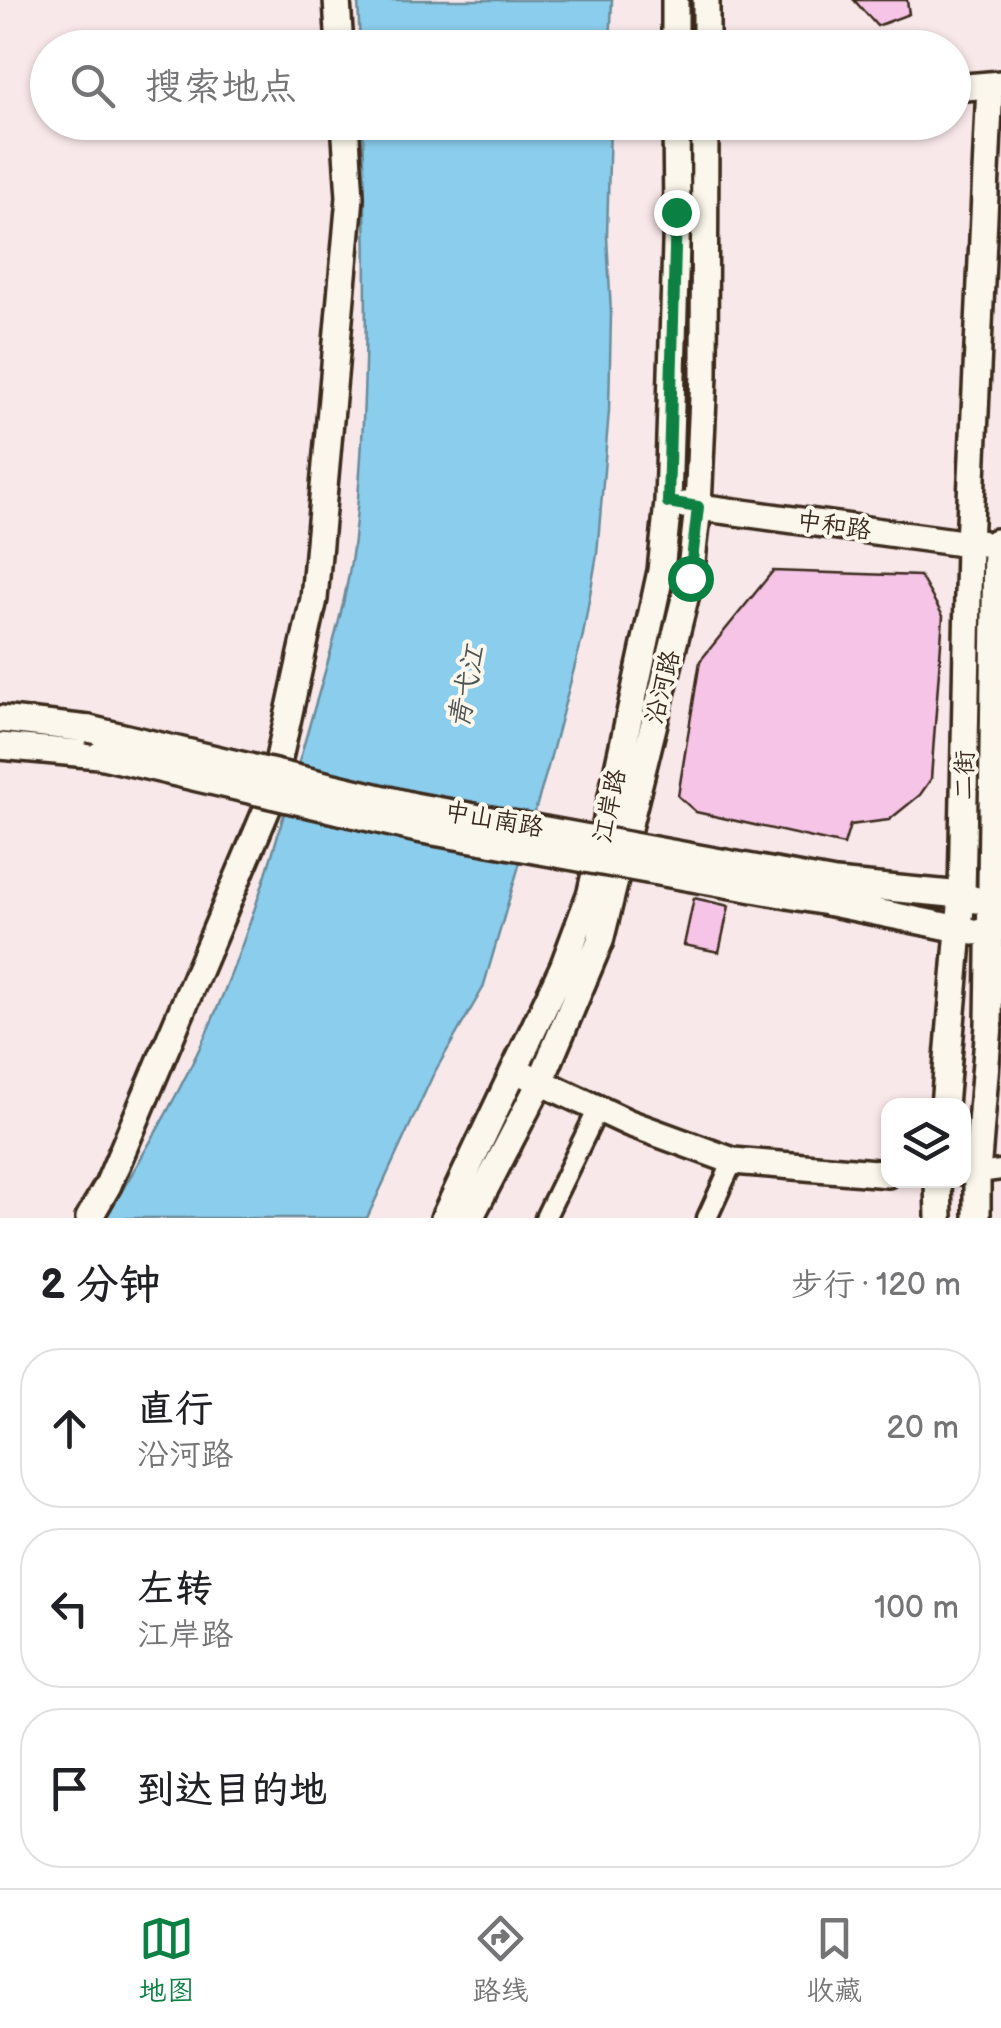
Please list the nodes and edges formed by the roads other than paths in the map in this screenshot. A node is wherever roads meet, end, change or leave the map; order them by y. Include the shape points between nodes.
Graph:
1 (337, 0) edge
2 (675, 0) edge
3 (706, 0) edge
4 (339, 30) edge
5 (676, 30) edge
6 (706, 30) edge
7 (971, 74) edge
8 (997, 78) edge
9 (971, 84) edge
10 (346, 140) edge
11 (676, 140) edge
12 (705, 140) edge
13 (668, 502) junction
14 (698, 507) junction
15 (999, 541) edge
16 (969, 544) junction
17 (0, 719) edge
18 (0, 746) edge
19 (996, 841) edge
20 (831, 892) junction
21 (962, 895) junction
22 (990, 905) junction
23 (960, 929) junction
24 (994, 946) edge
25 (514, 1068) junction
26 (540, 1083) junction
27 (945, 1098) edge
28 (598, 1109) junction
29 (733, 1161) junction
30 (881, 1173) edge
31 (981, 1173) edge
32 (938, 1188) edge
33 (89, 1218) edge
34 (444, 1218) edge
35 (470, 1218) edge
36 (545, 1218) edge
37 (707, 1218) edge
38 (939, 1218) edge
39 (976, 1218) edge

1 - 4 main road
2 - 5 main road
3 - 6 main road
7 - 8 main road
8 - 9 main road
8 - 16 main road, 二街
10 - 33 main road via 350,197 314,599 269,804
11 - 13 main road, 江岸路
12 - 14 main road, 沿河路
13 - 14 main road, 中和路
13 - 25 main road, 江岸路 via 661,571 591,892
14 - 16 main road, 中和路
14 - 26 main road, 沿河路 via 690,578 600,941
15 - 16 main road, 中和路
15 - 19 main road, 二街
16 - 21 main road, 二街
17 - 20 main road, 中山南路, bridge via 89,729 414,806
18 - 20 main road, 中山南路, bridge via 98,756 418,829
19 - 22 main road, 二街
20 - 21 main road, 中山南路
20 - 23 main road, 中山南路
21 - 22 main road, 中山南路
21 - 23 main road, 二街
22 - 24 main road, 二街
23 - 24 main road, 中山南路
23 - 27 main road, 二街
24 - 31 main road, 二街
25 - 26 main road
25 - 34 main road
26 - 28 main road
26 - 35 main road, 沿河路
28 - 29 main road
28 - 36 street
29 - 30 main road
29 - 37 street
31 - 39 main road, 二街
32 - 38 main road

